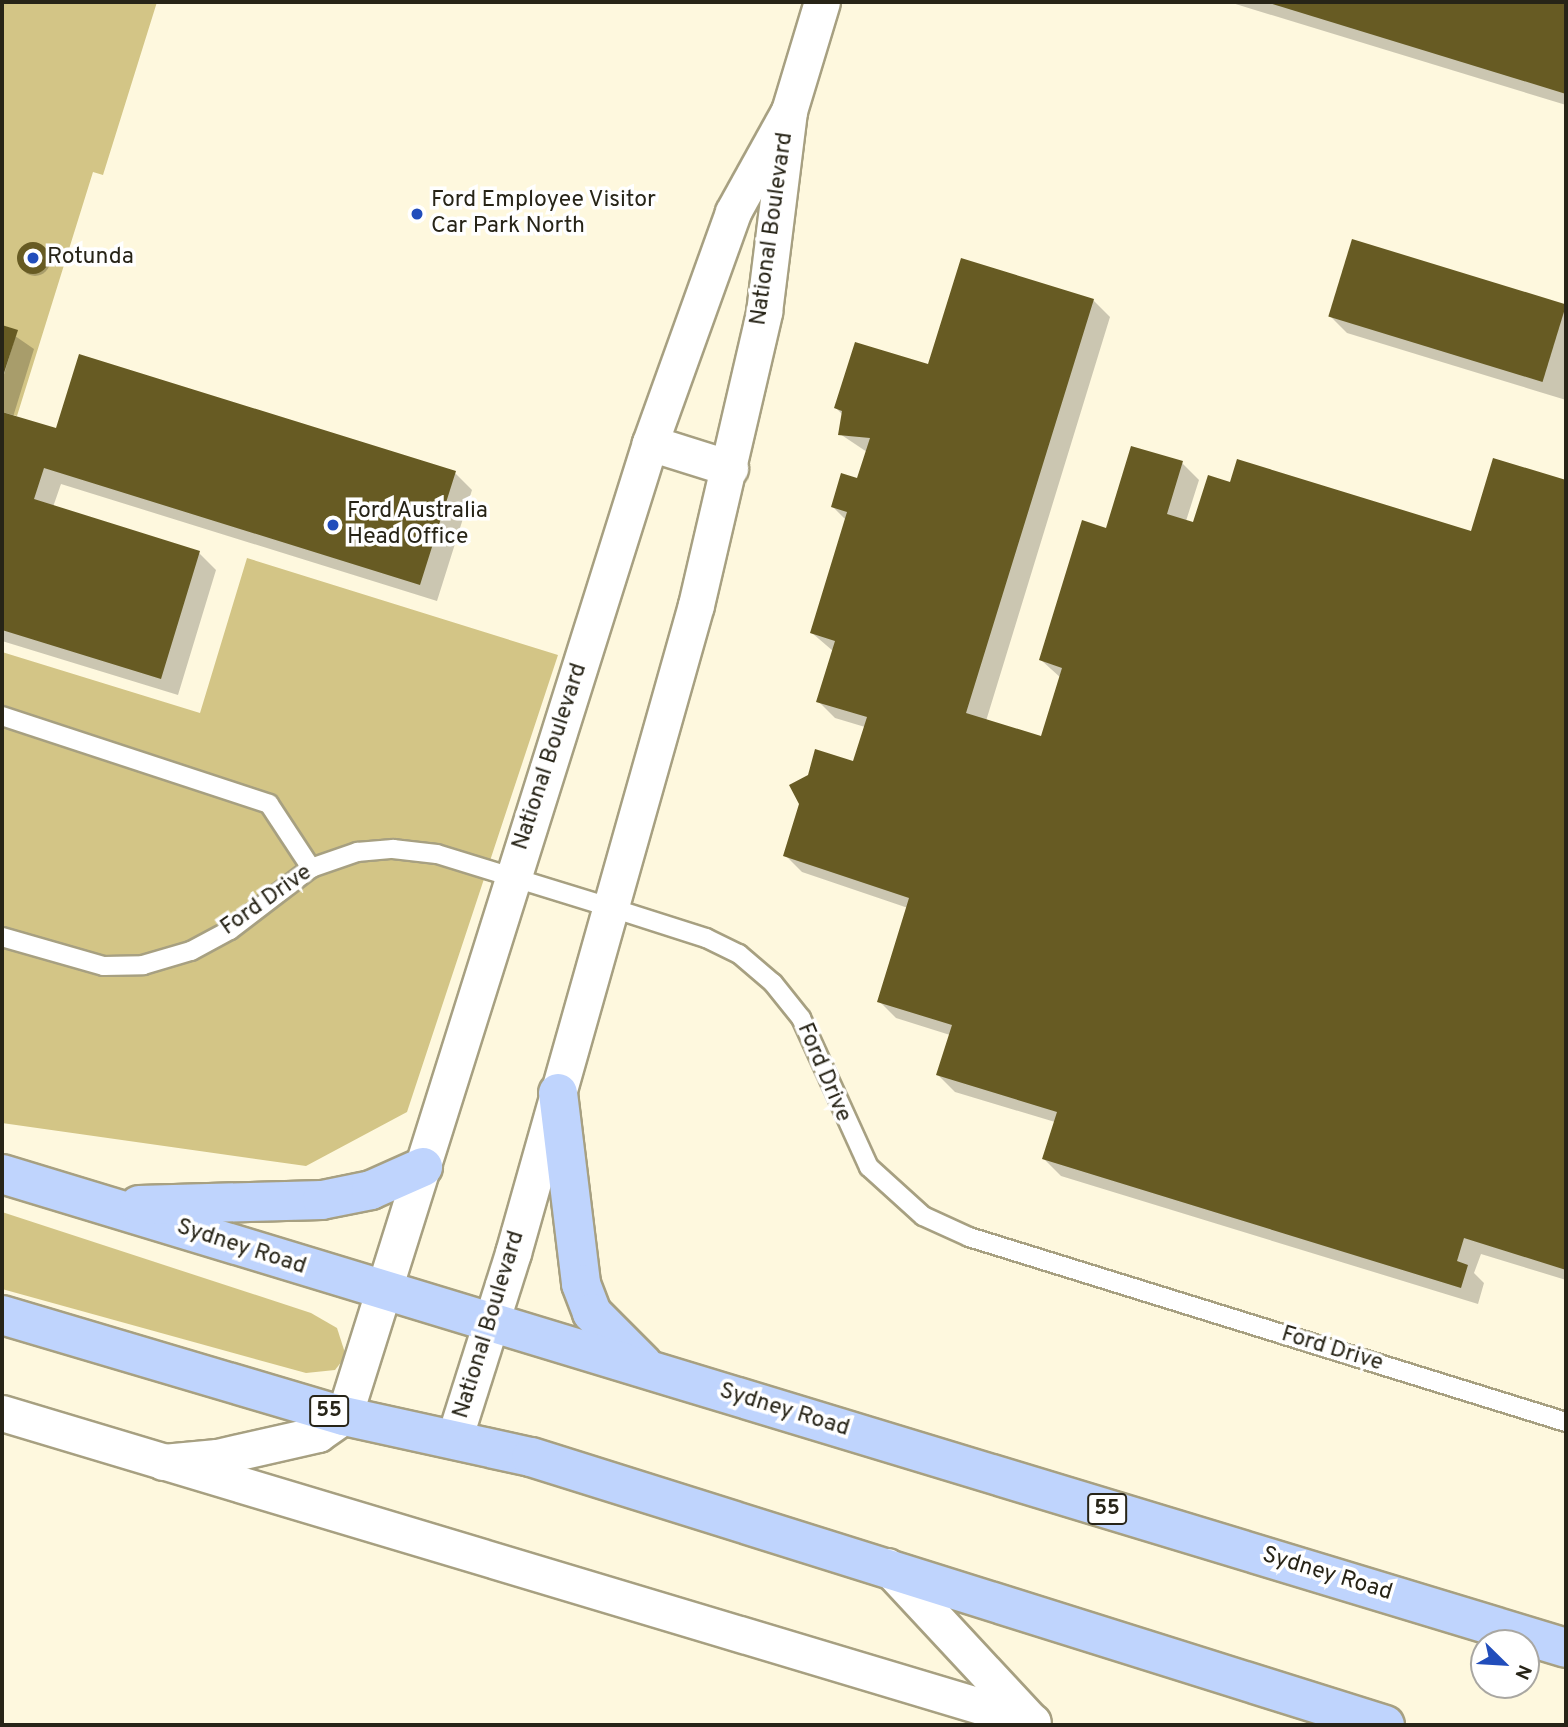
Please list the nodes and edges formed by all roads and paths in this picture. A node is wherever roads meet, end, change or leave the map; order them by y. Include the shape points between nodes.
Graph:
1 (822, 2) edge
2 (789, 111) junction
3 (650, 443) junction
4 (730, 468) junction
5 (2, 716) edge
6 (311, 867) junction
7 (512, 878) junction
8 (612, 908) junction
9 (2, 937) edge
10 (558, 1093) junction
11 (423, 1167) junction
12 (2, 1174) edge
13 (109, 1206) junction
14 (386, 1292) junction
15 (2, 1315) edge
16 (492, 1325) junction
17 (648, 1370) junction
18 (2, 1413) edge
19 (344, 1416) junction
20 (1566, 1422) edge
21 (454, 1439) junction
22 (163, 1462) junction
23 (885, 1564) junction
24 (1566, 1648) edge
25 (1037, 1724) edge
26 (1385, 1725) edge

1 - 2 street, National Boulevard
2 - 3 street, National Boulevard via 733,212
2 - 4 street, National Boulevard via 764,312
3 - 4 street
3 - 7 street, National Boulevard
4 - 8 street, National Boulevard
5 - 6 lane via 269,804
6 - 7 lane, Ford Drive via 357,852 393,849 437,855
6 - 9 lane, Ford Drive via 230,930 191,951 143,965 104,966
7 - 8 lane, Ford Drive
7 - 11 street, National Boulevard
8 - 10 street, National Boulevard
8 - 20 lane, Ford Drive via 706,938 740,954 773,983 801,1018 869,1167 923,1216 969,1237
10 - 16 street, National Boulevard
10 - 17 highway via 581,1283 592,1313
11 - 13 highway via 371,1190 322,1200
11 - 14 street, National Boulevard
12 - 13 highway, Sydney Road / 55
13 - 14 highway, Sydney Road / 55
14 - 16 highway, Sydney Road / 55
14 - 19 street, National Boulevard
15 - 19 highway, 55
16 - 17 highway, Sydney Road / 55
16 - 21 street, National Boulevard
17 - 24 highway, Sydney Road / 55
18 - 22 street
19 - 21 highway, 55
19 - 22 street via 307,1437
21 - 23 highway, 55
22 - 25 street
23 - 25 street
23 - 26 highway, 55

